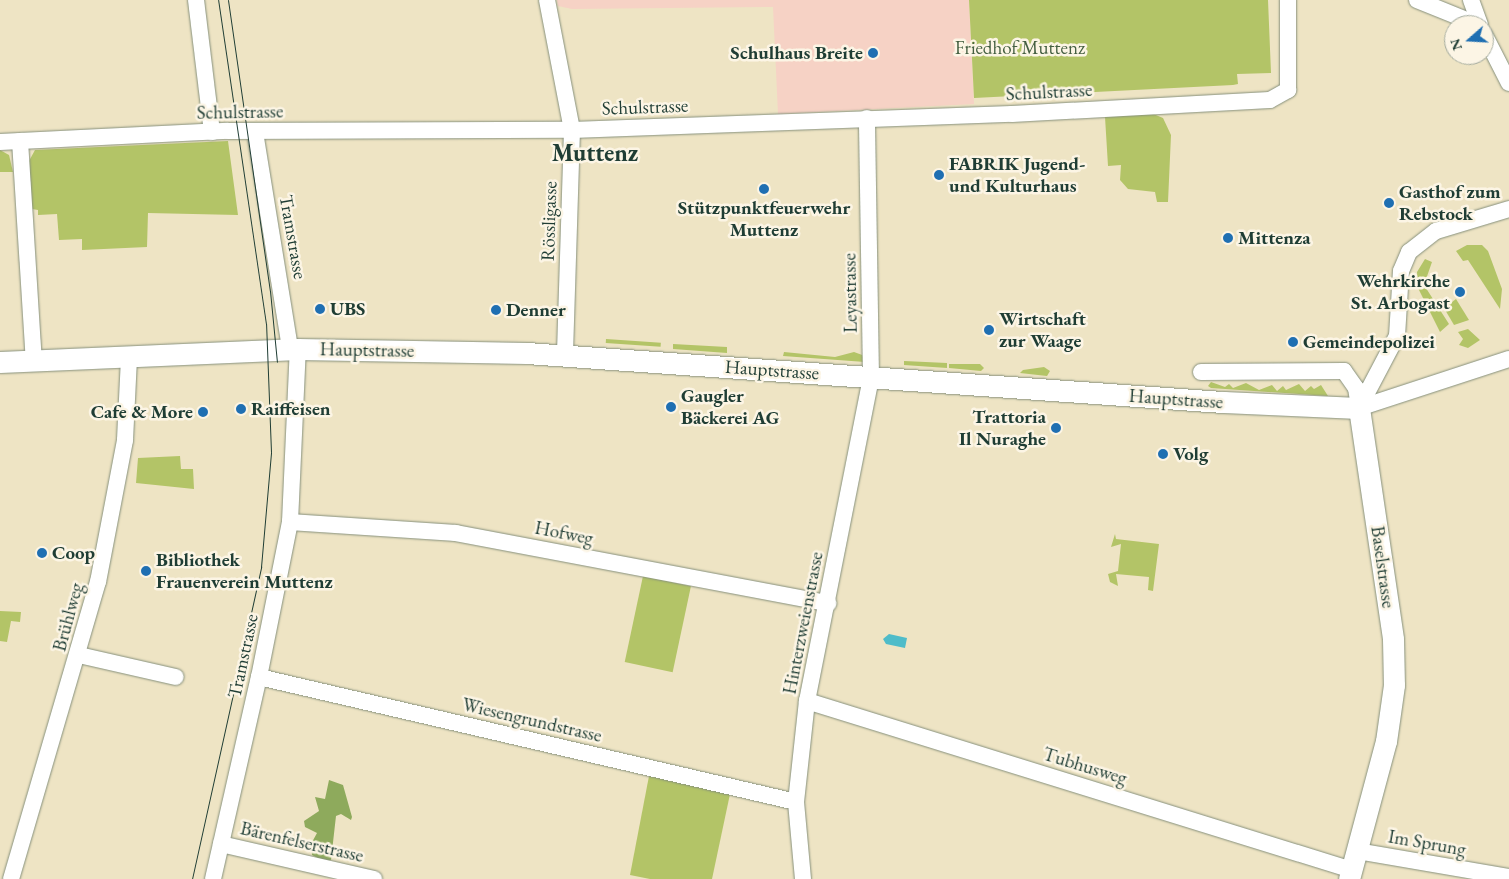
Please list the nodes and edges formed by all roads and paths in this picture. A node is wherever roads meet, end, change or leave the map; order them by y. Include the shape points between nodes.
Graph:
1 (196, 0) edge
2 (547, 0) edge
3 (1288, 0) edge
4 (1417, 0) edge
5 (1471, 0) edge
6 (1454, 15) edge
7 (1476, 15) edge
8 (1494, 54) edge
9 (1509, 83) edge
10 (867, 118) junction
11 (572, 130) junction
12 (212, 132) junction
13 (255, 132) junction
14 (20, 141) junction
15 (0, 142) edge
16 (1509, 209) edge
17 (294, 349) junction
18 (565, 355) junction
19 (129, 359) junction
20 (1509, 359) edge
21 (34, 361) junction
22 (0, 362) edge
23 (1201, 372) dead end
24 (871, 378) junction
25 (1359, 408) junction
26 (290, 522) junction
27 (828, 602) junction
28 (79, 655) junction
29 (176, 677) dead end
30 (259, 677) junction
31 (807, 701) junction
32 (796, 802) junction
33 (221, 844) junction
34 (1352, 866) edge
35 (1491, 876) edge
36 (1509, 877) edge
37 (11, 879) edge
38 (213, 879) edge
39 (374, 879) edge
40 (803, 879) edge

1 - 12 street
2 - 11 street, Rössligasse
3 - 10 street, Schulstrasse via 1288,90 1270,100
4 - 6 street
5 - 7 street
8 - 9 street
10 - 11 street, Schulstrasse
10 - 24 street, Leyastrasse
11 - 13 street, Schulstrasse
11 - 18 street, Rössligasse
12 - 13 street, Schulstrasse
12 - 14 street, Schulstrasse
13 - 17 street, Tramstrasse
14 - 15 street, Schulstrasse
14 - 21 street
16 - 25 street via 1436,231 1409,252 1401,271 1397,336
17 - 18 street, Hauptstrasse
17 - 19 street, Hauptstrasse
17 - 26 street, Tramstrasse
18 - 24 street, Hauptstrasse
19 - 21 street, Hauptstrasse
19 - 28 street, Brühlweg via 125,440 98,582
20 - 25 street
21 - 22 street, Hauptstrasse
23 - 25 street, Hauptstrasse via 1344,371 1356,388
24 - 25 street, Hauptstrasse
24 - 27 street, Hinterzweienstrasse
25 - 34 street, Baselstrasse via 1394,661 1386,741
26 - 27 street, Hofweg via 456,533
26 - 30 street, Tramstrasse
27 - 31 street, Hinterzweienstrasse
28 - 29 street
28 - 37 street, Brühlweg
30 - 32 street, Wiesengrundstrasse
30 - 33 street, Tramstrasse
31 - 32 street, Hinterzweienstrasse
31 - 34 street, Tubhusweg
32 - 40 street, Hinterzweienstrasse
33 - 38 street, Tramstrasse
33 - 39 street, Bärenfelserstrasse
34 - 35 street, Im Sprung
35 - 36 street, Im Sprung

